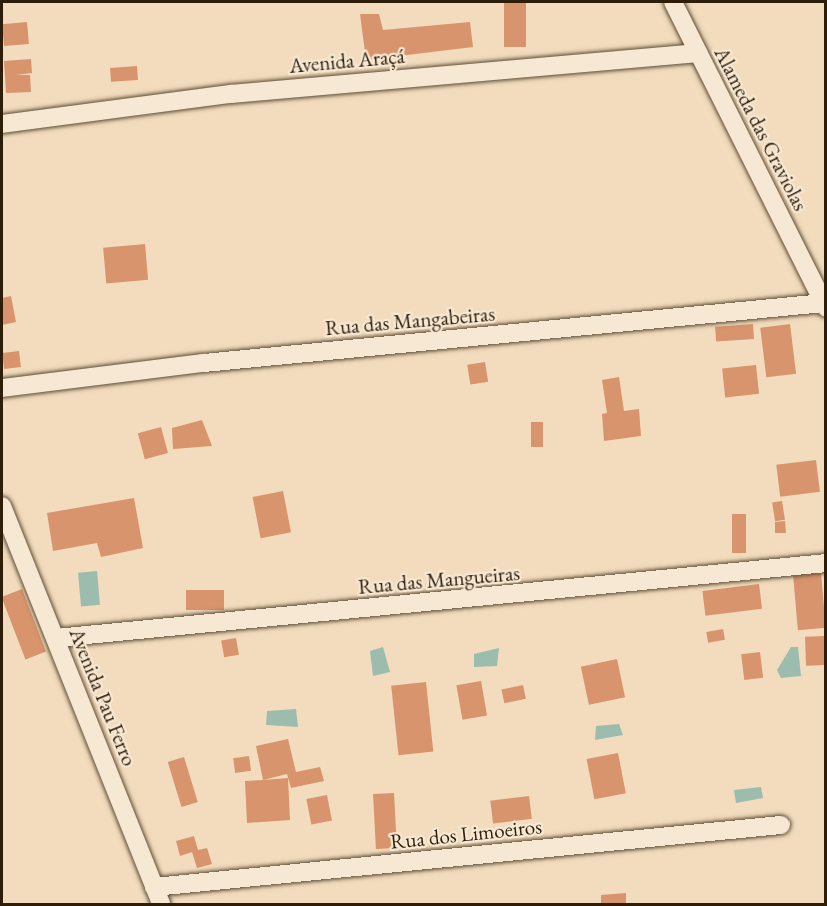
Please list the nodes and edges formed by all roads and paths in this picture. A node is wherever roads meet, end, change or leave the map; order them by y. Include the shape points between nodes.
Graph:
1 (673, 2) edge
2 (698, 53) junction
3 (2, 124) edge
4 (825, 306) edge
5 (2, 388) edge
6 (2, 506) edge
7 (825, 563) edge
8 (56, 639) junction
9 (781, 825) dead end
10 (154, 887) junction
11 (161, 904) edge

1 - 2 street, Alameda das Graviolas
2 - 3 street, Avenida Araçá via 231,94
2 - 4 street, Alameda das Graviolas
4 - 5 street, Rua das Mangabeiras via 204,363
6 - 8 street, Avenida Pau Ferro
7 - 8 street, Rua das Mangueiras
8 - 10 street, Avenida Pau Ferro
9 - 10 street, Rua dos Limoeiros
10 - 11 street, Avenida Pau Ferro

